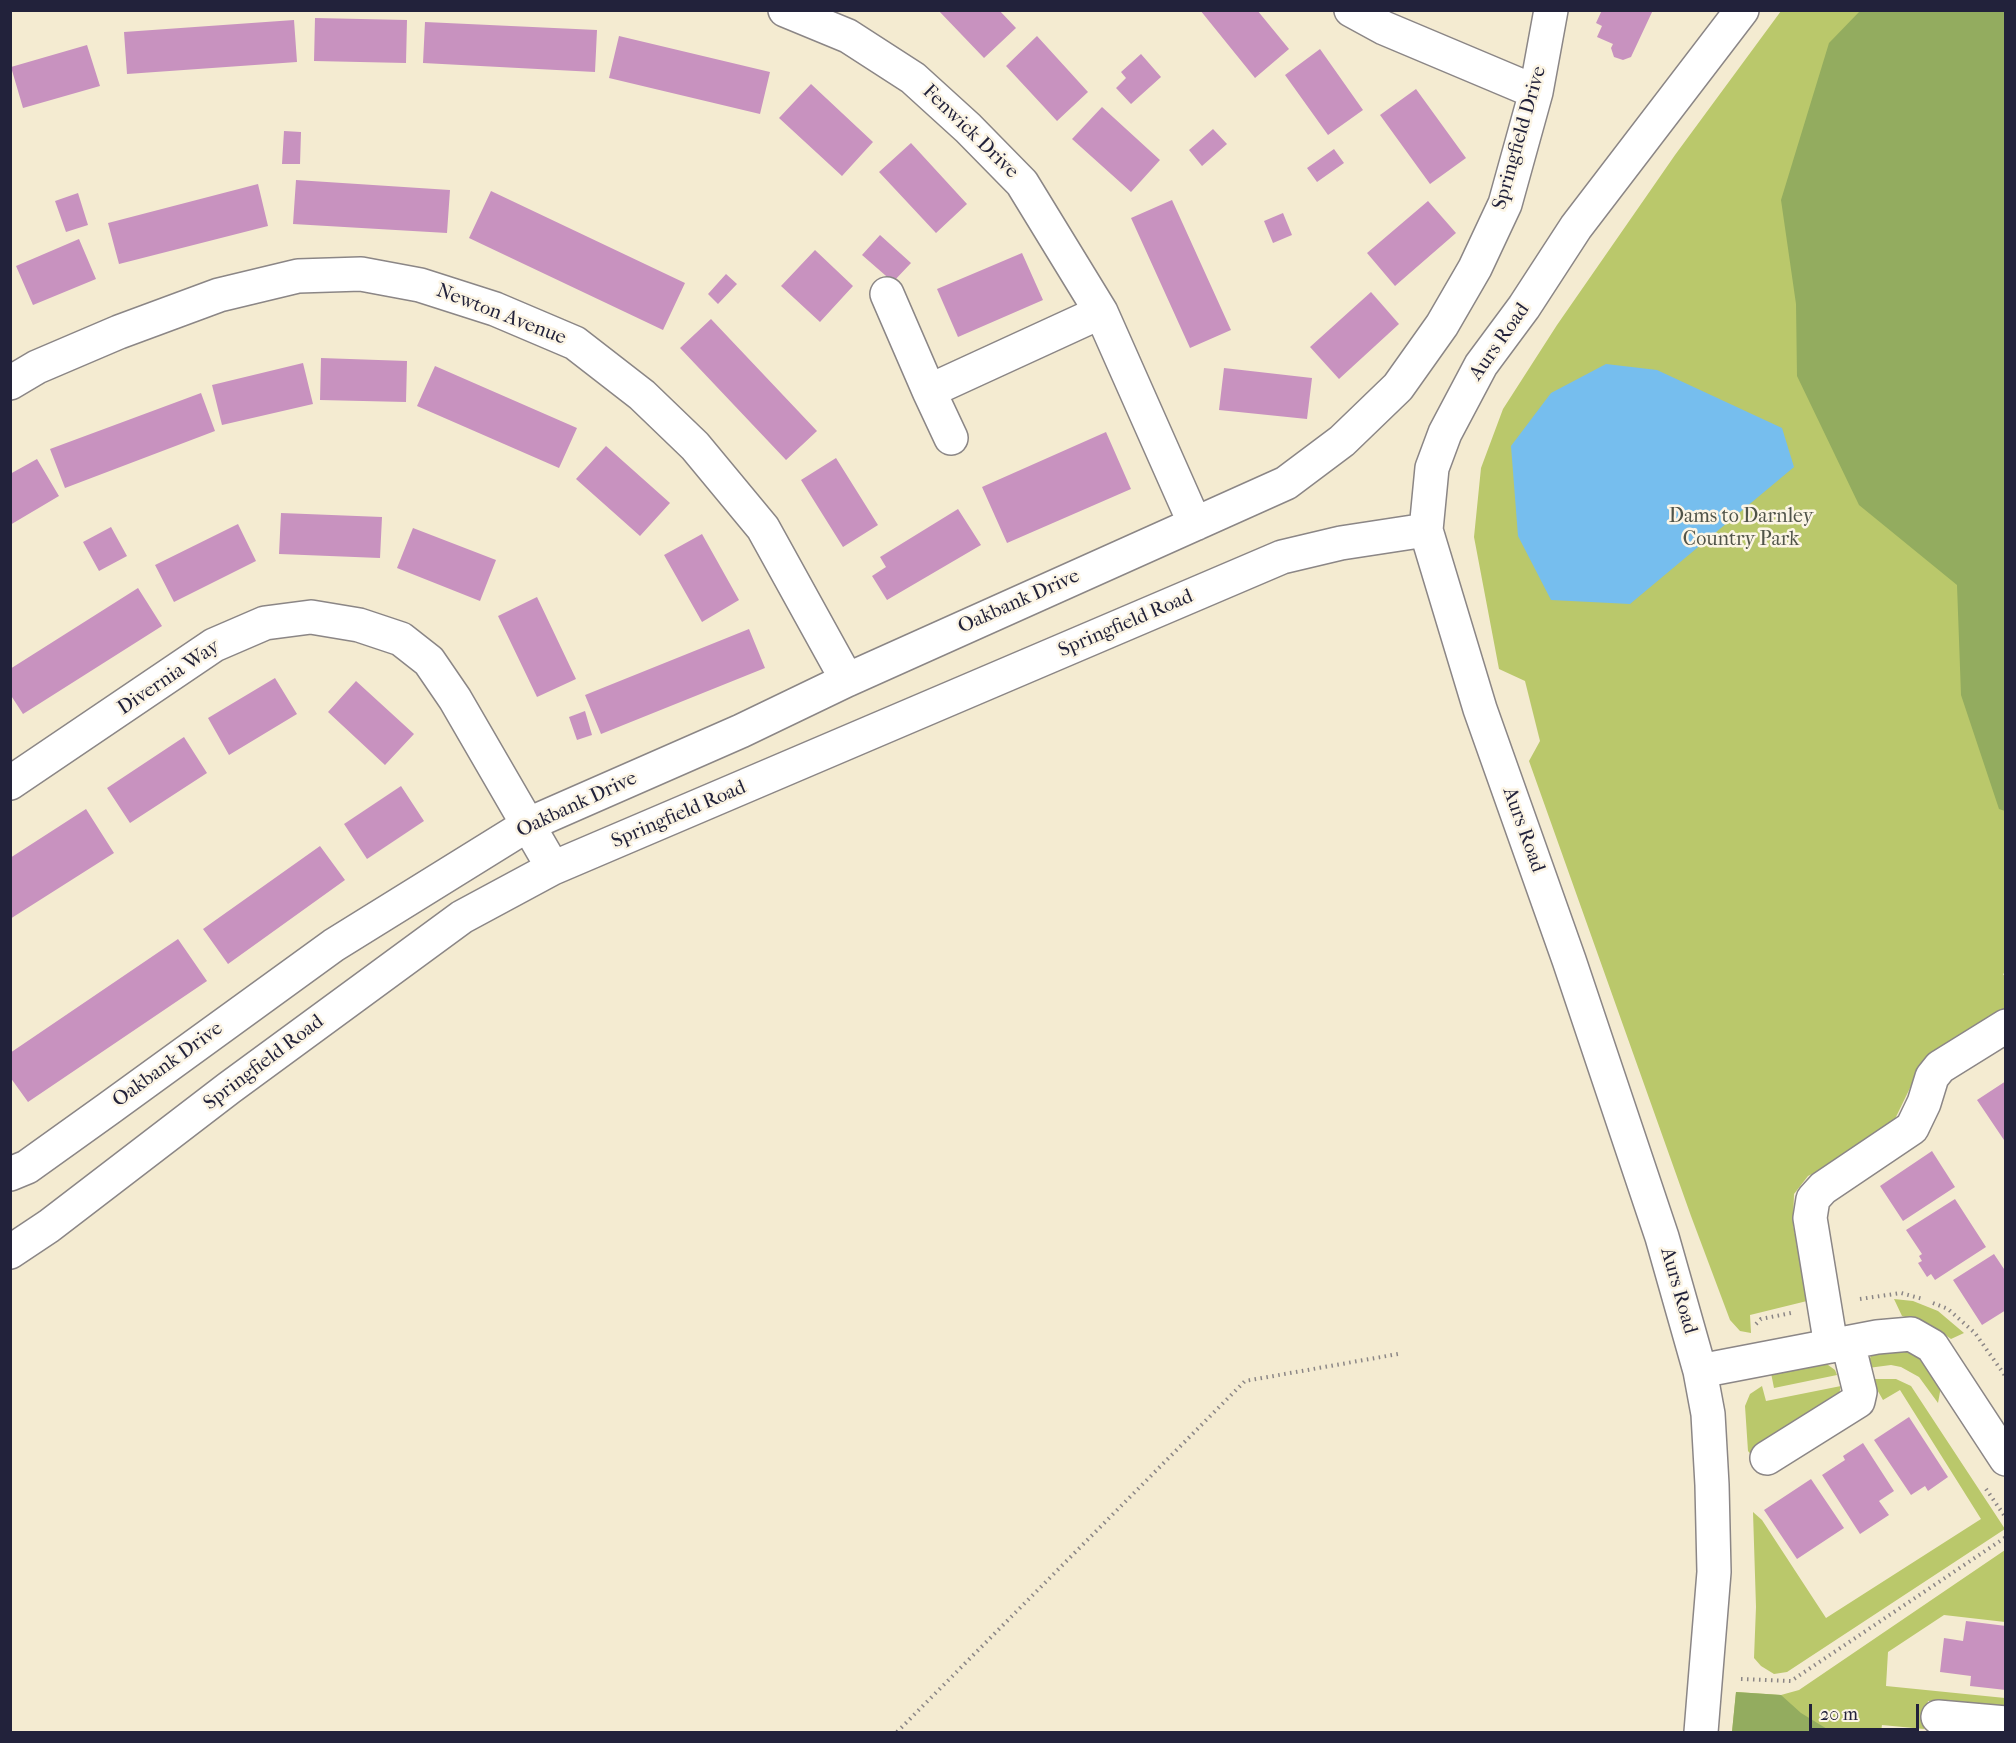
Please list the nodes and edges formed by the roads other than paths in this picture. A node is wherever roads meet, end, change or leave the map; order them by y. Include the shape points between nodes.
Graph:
1 (785, 10) edge
2 (1351, 10) edge
3 (1551, 10) edge
4 (1742, 10) edge
5 (1536, 92) junction
6 (887, 294) dead end
7 (1101, 312) junction
8 (10, 383) edge
9 (929, 392) junction
10 (951, 438) dead end
11 (1194, 524) junction
12 (1426, 530) junction
13 (847, 680) junction
14 (10, 783) edge
15 (529, 824) junction
16 (553, 868) junction
17 (2006, 1026) edge
18 (10, 1174) edge
19 (10, 1252) edge
20 (1840, 1344) junction
21 (1700, 1371) junction
22 (2004, 1455) edge
23 (1767, 1458) dead end
24 (1938, 1717) dead end
25 (2006, 1723) edge
26 (1701, 1732) edge

1 - 7 street, Fenwick Drive via 848,36 904,72 968,128 1022,183
2 - 5 street via 1383,28
3 - 5 street, Springfield Drive
4 - 12 street, Aurs Road via 1576,227 1481,365 1445,433 1432,468
5 - 11 street, Springfield Drive via 1505,204 1442,326 1398,387 1342,441 1286,483
6 - 9 street
7 - 9 street
7 - 11 street, Fenwick Drive
8 - 13 street, Newton Avenue via 37,367 186,307 298,276 361,274 420,285 495,309 575,343 642,394 695,446 763,528
9 - 10 street
11 - 13 street, Oakbank Drive
12 - 16 street, Springfield Road via 1282,557
12 - 21 street, Aurs Road via 1480,709 1662,1237
13 - 15 street, Oakbank Drive
14 - 15 street, Divernia Way via 214,645 264,623 311,617 359,625 401,639 429,661
15 - 16 street, Divernia Way
15 - 18 street, Oakbank Drive via 334,945 27,1167
16 - 19 street, Springfield Road via 462,917
17 - 20 street via 1940,1067 1932,1077 1912,1128 1823,1188 1813,1199 1810,1218
20 - 21 street
20 - 22 street via 1911,1334 1932,1346
20 - 23 street via 1860,1392 1858,1401
21 - 26 street, Aurs Road via 1708,1414 1714,1572
24 - 25 street

